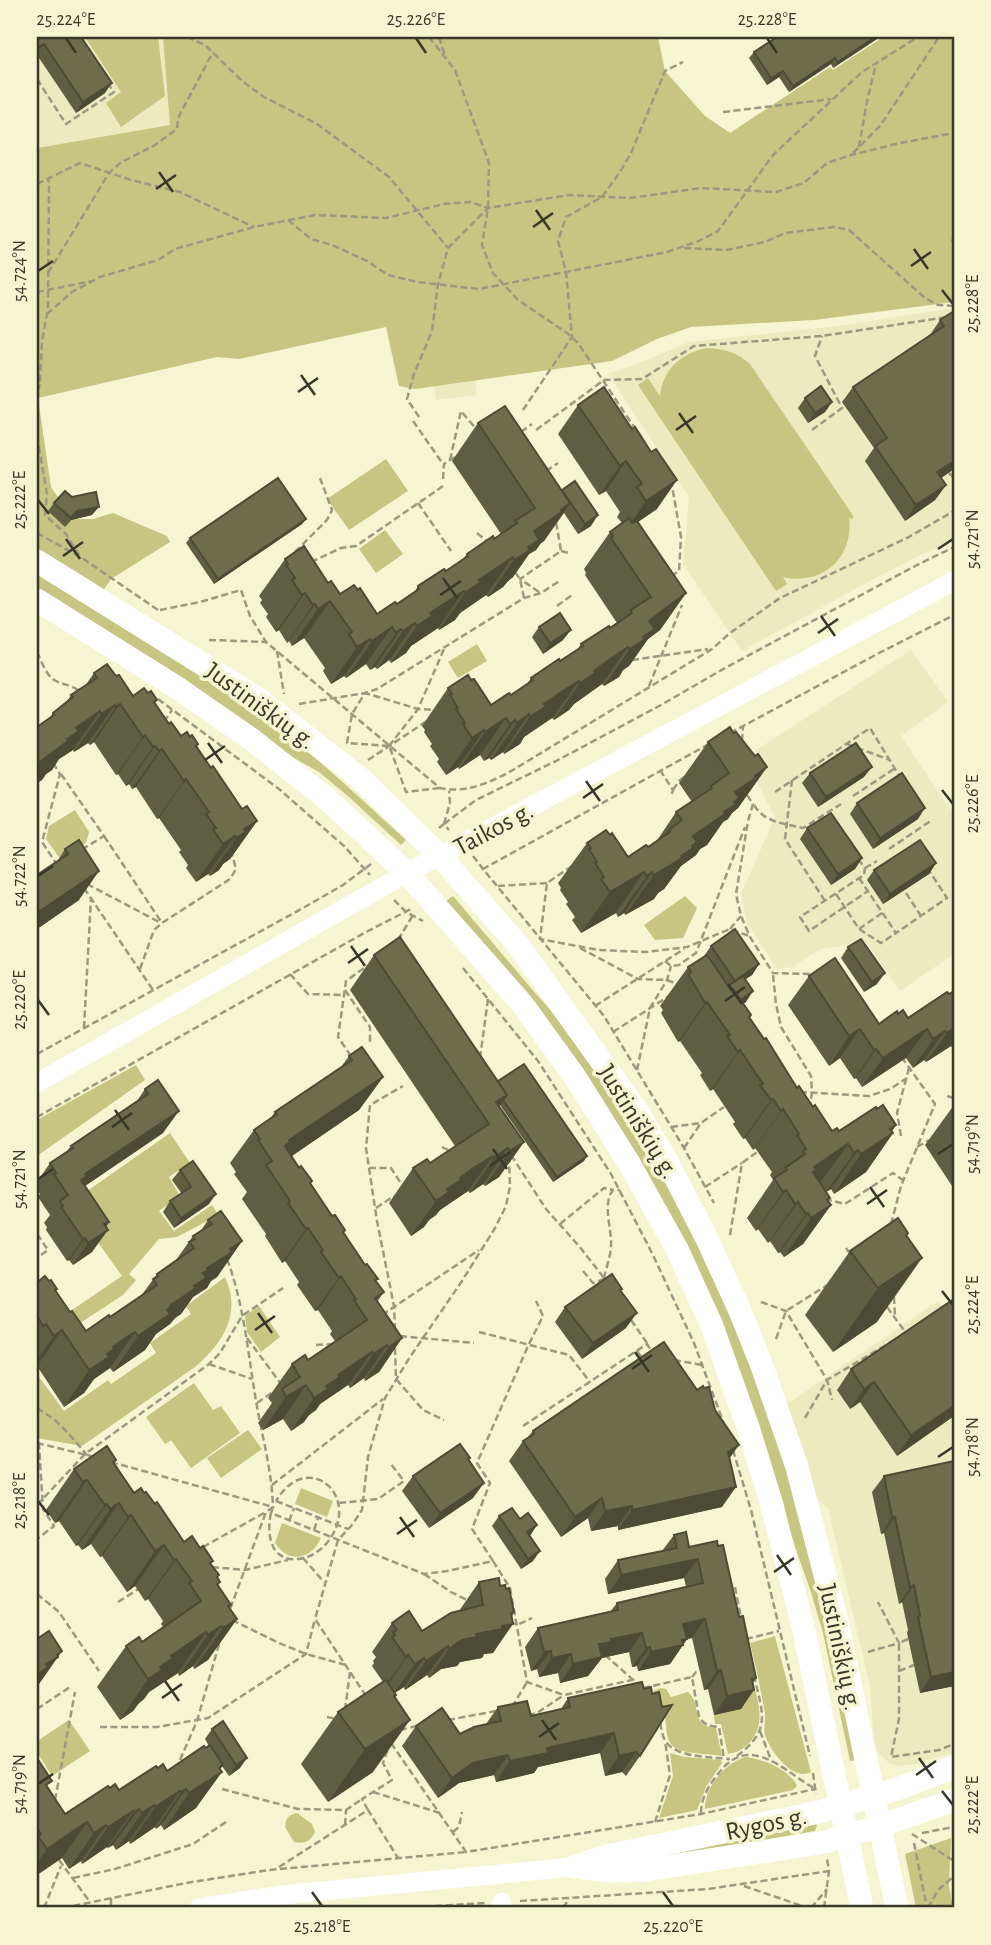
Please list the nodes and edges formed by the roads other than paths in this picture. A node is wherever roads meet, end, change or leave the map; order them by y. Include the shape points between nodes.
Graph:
1 (37, 561) edge
2 (954, 581) edge
3 (37, 600) edge
4 (440, 856) junction
5 (407, 873) junction
6 (37, 1083) edge
7 (954, 1767) edge
8 (873, 1796) junction
9 (954, 1800) edge
10 (842, 1806) junction
11 (880, 1826) junction
12 (848, 1836) junction
13 (574, 1867) junction
14 (199, 1908) edge
15 (862, 1908) edge
16 (897, 1908) edge

1 - 4 main road, Justiniškių g. via 151,619 360,778
2 - 4 street, Taikos g.
3 - 5 main road, Justiniškių g. via 251,739 326,798
4 - 5 street, Taikos g.
4 - 8 main road, Justiniškių g. via 518,945 598,1055 635,1108 708,1239 762,1366 797,1467 837,1621
5 - 6 street, Taikos g.
5 - 10 main road, Justiniškių g. via 523,1005 575,1077 677,1249 712,1326 772,1505
7 - 8 main road, Rygos g.
8 - 10 main road, Rygos g.
8 - 11 main road, Justiniškių g.
9 - 11 main road, Rygos g.
10 - 12 main road, Justiniškių g.
10 - 13 main road, Rygos g.
11 - 12 main road, Rygos g.
11 - 16 main road, Justiniškių g.
12 - 13 main road, Rygos g. via 645,1870
12 - 15 main road, Justiniškių g.
13 - 14 street, Rygos g. via 281,1895

